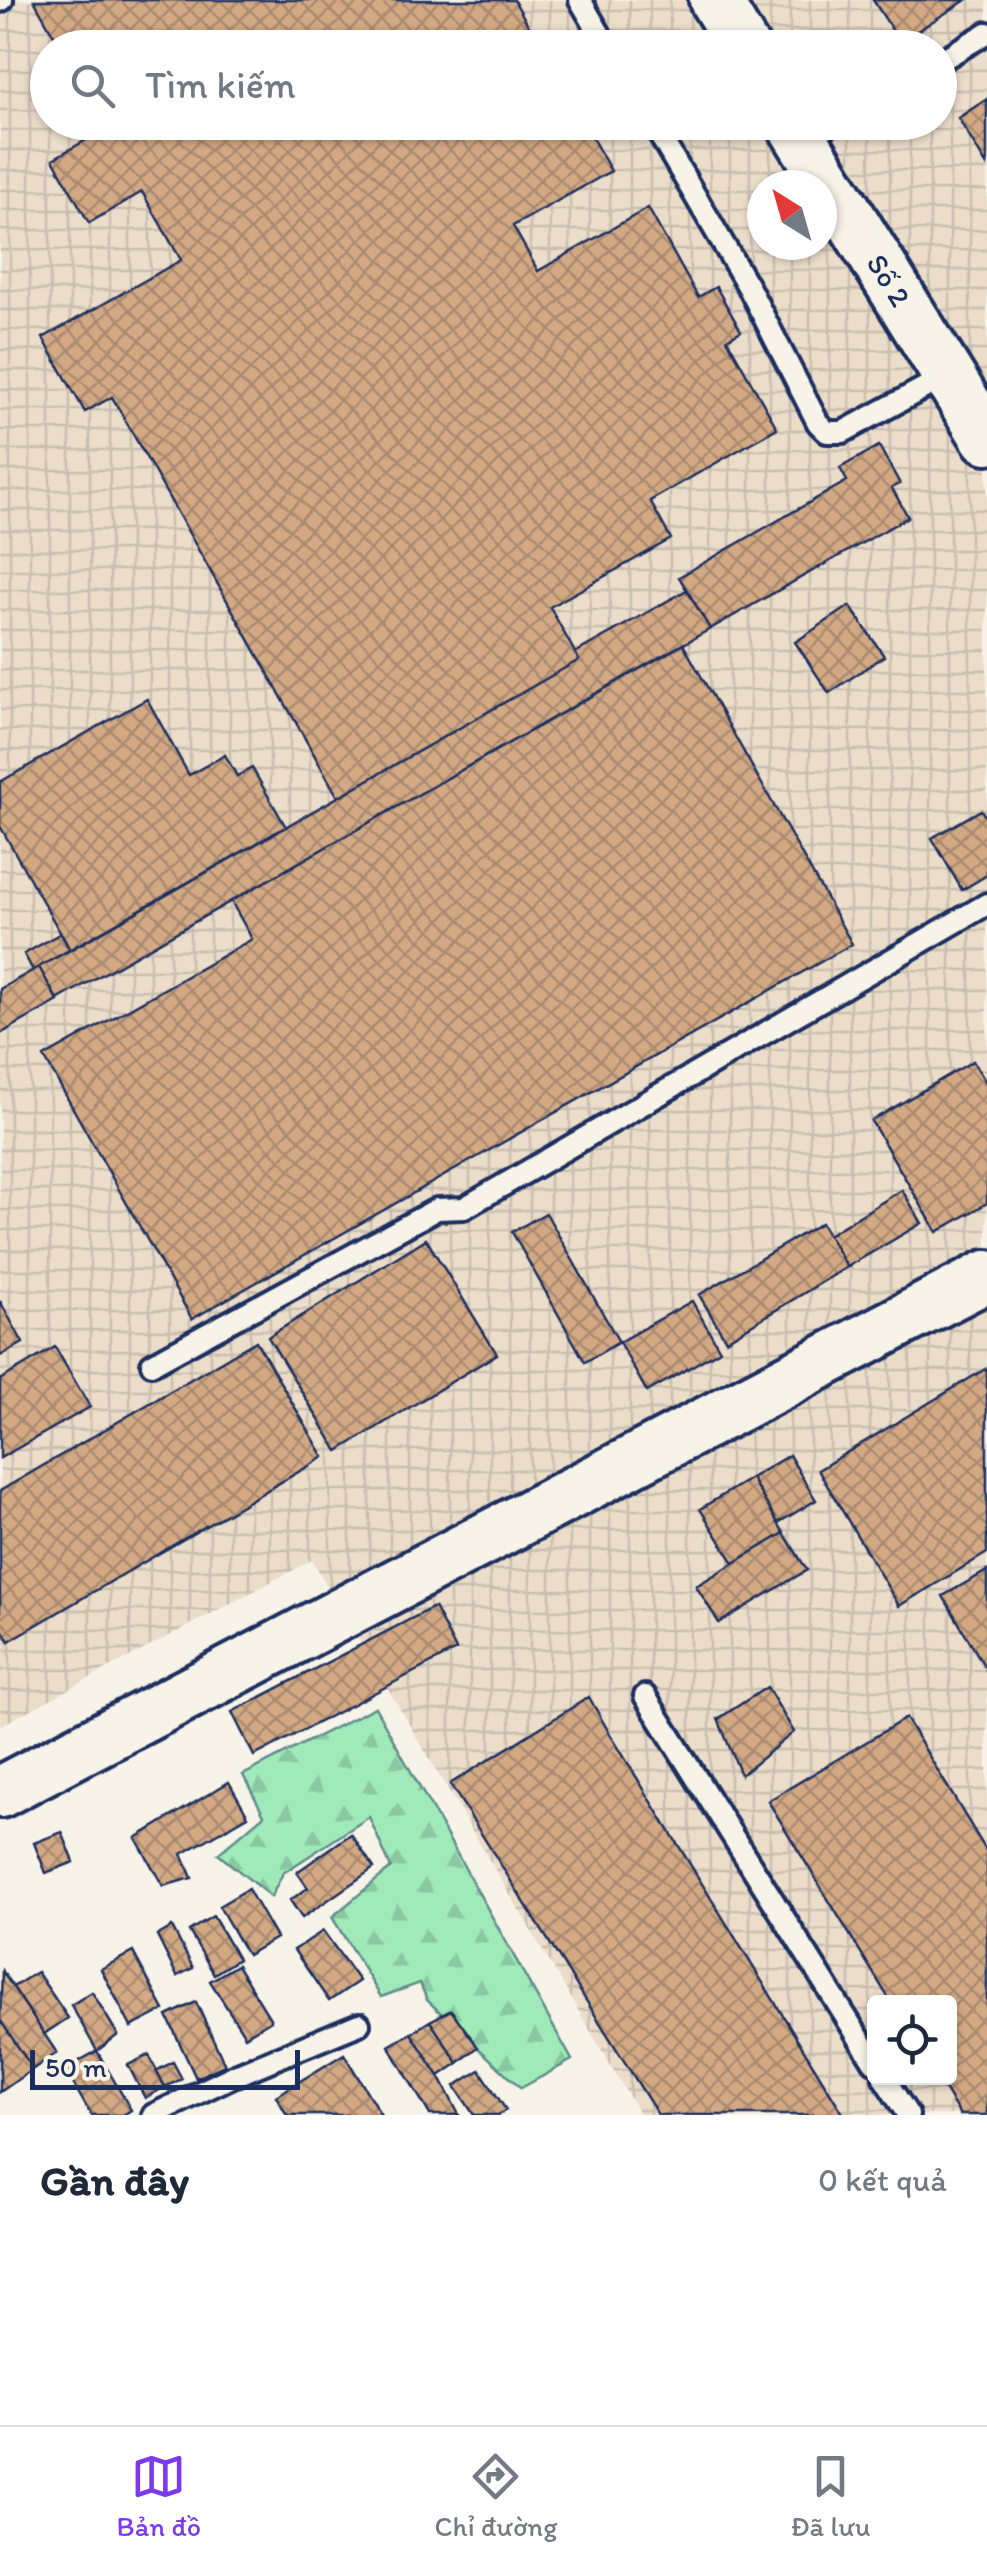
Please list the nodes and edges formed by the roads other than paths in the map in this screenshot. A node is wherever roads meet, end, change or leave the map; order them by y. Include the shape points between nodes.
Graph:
1 (580, 0) edge
2 (715, 0) edge
3 (598, 30) edge
4 (733, 30) edge
5 (987, 33) edge
6 (957, 51) edge
7 (663, 140) edge
8 (816, 140) edge
9 (948, 375) junction
10 (987, 438) edge
11 (987, 904) edge
12 (987, 1276) edge
13 (152, 1364) dead end
14 (644, 1696) dead end
15 (0, 1792) edge
16 (359, 2024) dead end
17 (867, 2051) edge
18 (889, 2085) edge
19 (154, 2115) edge
20 (908, 2115) edge

1 - 3 lane
2 - 4 street
5 - 6 lane
7 - 9 lane via 827,432 843,432
8 - 9 street, Số 2
9 - 10 street, Số 2
11 - 13 lane via 464,1208 437,1209
12 - 15 street
14 - 17 lane
16 - 19 lane
18 - 20 lane

